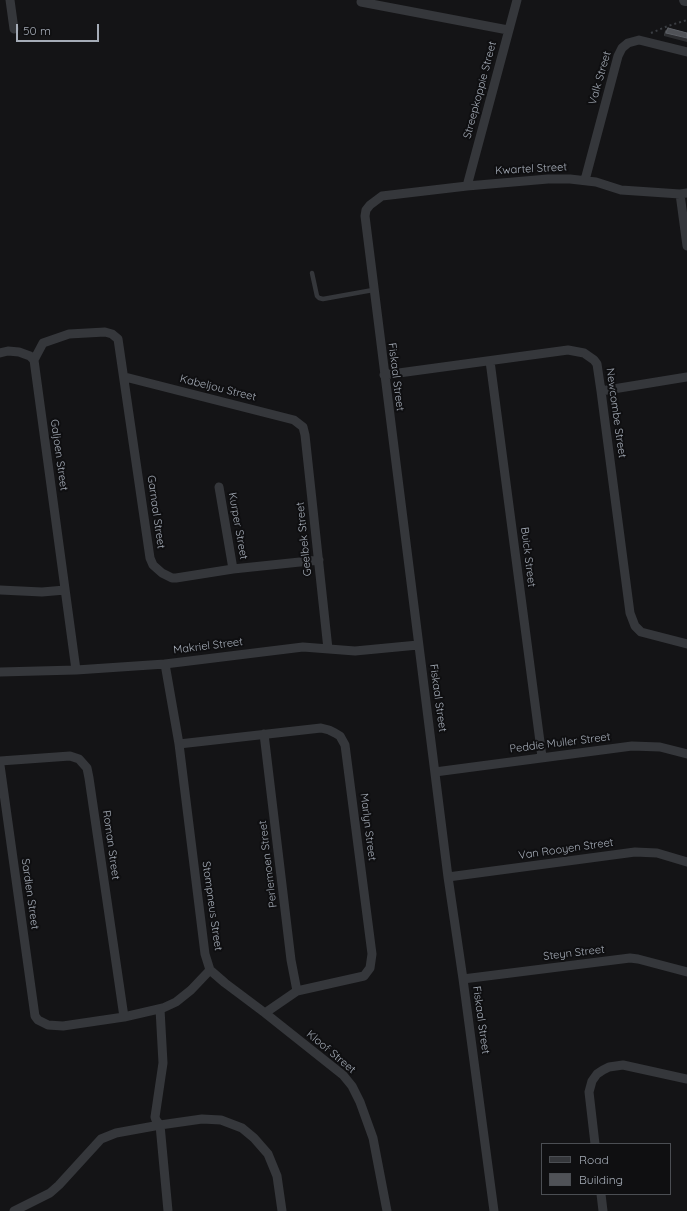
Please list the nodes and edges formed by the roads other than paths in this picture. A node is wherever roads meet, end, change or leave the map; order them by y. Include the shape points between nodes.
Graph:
1 (10, 0) edge
2 (517, 0) edge
3 (361, 2) dead end
4 (14, 29) dead end
5 (508, 30) junction
6 (687, 52) edge
7 (585, 180) junction
8 (467, 186) junction
9 (684, 194) edge
10 (382, 196) joint
11 (687, 246) edge
12 (312, 273) dead end
13 (373, 290) junction
14 (0, 353) edge
15 (34, 360) junction
16 (490, 361) junction
17 (384, 375) junction
18 (125, 377) junction
19 (687, 377) edge
20 (601, 391) junction
21 (303, 427) joint
22 (219, 488) dead end
23 (319, 560) junction
24 (233, 569) junction
25 (0, 590) edge
26 (64, 590) junction
27 (687, 644) edge
28 (418, 645) junction
29 (328, 649) junction
30 (165, 664) junction
31 (76, 670) junction
32 (0, 672) edge
33 (264, 734) junction
34 (179, 744) junction
35 (687, 754) edge
36 (542, 757) junction
37 (0, 761) edge
38 (0, 765) edge
39 (435, 772) junction
40 (687, 862) edge
41 (448, 877) junction
42 (210, 970) junction
43 (687, 972) edge
44 (463, 979) junction
45 (297, 991) junction
46 (160, 1009) junction
47 (265, 1013) junction
48 (124, 1017) junction
49 (687, 1080) edge
50 (160, 1125) junction
51 (595, 1143) edge
52 (601, 1195) edge
53 (14, 1211) edge
54 (168, 1211) edge
55 (282, 1211) edge
56 (387, 1211) edge
57 (494, 1211) edge
58 (603, 1211) edge

1 - 4 street
2 - 5 street, Streepkoppie Street
3 - 5 street
5 - 8 street, Streepkoppie Street
6 - 7 street, Valk Street via 639,40 622,48
7 - 8 street, Kwartel Street via 548,179
7 - 9 street, Kwartel Street via 622,190
8 - 10 street, Kwartel Street
9 - 11 street
10 - 13 street, Fiskaal Street via 370,205 364,216
12 - 13 lane via 317,296 323,299
13 - 17 street, Fiskaal Street
14 - 15 street via 19,352
15 - 18 street, Garnaal Street via 43,342 69,334 106,332 118,339
15 - 26 street, Galjoen Street
16 - 17 street, Newcombe Street
16 - 20 street, Newcombe Street via 568,350 578,351 597,364
16 - 36 street, Buick Street
17 - 28 street, Fiskaal Street
18 - 21 street, Kabeljou Street via 294,420
18 - 24 street, Garnaal Street via 153,565 172,578
19 - 20 street
20 - 27 street, Newcombe Street via 632,620 641,632
21 - 23 street, Geelbek Street
22 - 24 street, Kurper Street
23 - 24 street, Garnaal Street
23 - 29 street, Geelbek Street
25 - 26 street
26 - 31 street, Galjoen Street
28 - 29 street, Makriel Street via 365,651
28 - 39 street, Fiskaal Street
29 - 30 street, Makriel Street via 285,648
30 - 31 street, Makriel Street
30 - 34 street, Stompneus Street
31 - 32 street, Makriel Street
33 - 34 street, Marlyn Street
33 - 45 street, Perlemoen Street via 291,960
33 - 45 street, Marlyn Street via 321,728 340,736 345,745 372,954 370,968 364,976
34 - 42 street, Stompneus Street
35 - 36 street, Peddie Muller Street via 660,748 632,746
36 - 39 street, Peddie Muller Street
37 - 48 street, Roman Street via 70,756 79,759 87,768
38 - 48 street, Sardien Street via 35,1016 48,1025 63,1026
39 - 41 street, Fiskaal Street
40 - 41 street, Van Rooyen Street via 657,853 634,852
41 - 44 street, Fiskaal Street
42 - 46 street via 176,1002
42 - 47 street, Kloof Street
43 - 44 street, Steyn Street via 630,958
44 - 57 street, Fiskaal Street
45 - 47 street, Marlyn Street
46 - 48 street
46 - 50 street via 163,1063 155,1117
47 - 56 street, Kloof Street via 352,1086 373,1138
49 - 51 street via 623,1065 610,1067 597,1074 589,1092
50 - 53 street via 116,1132 101,1139 50,1193
50 - 54 street
50 - 55 street via 202,1119 221,1120 242,1128 254,1138 273,1163
52 - 58 street

